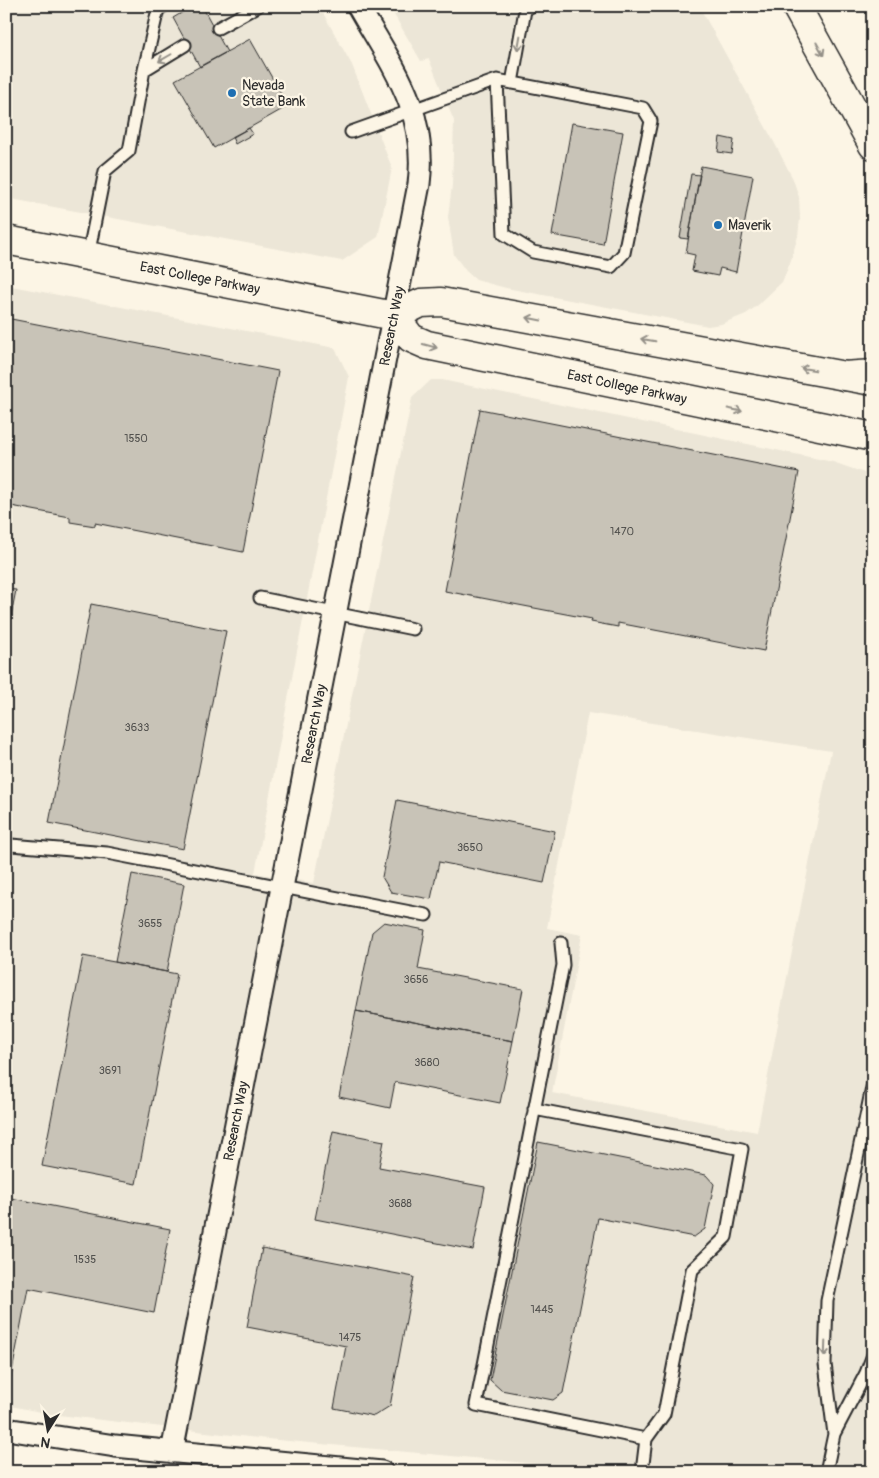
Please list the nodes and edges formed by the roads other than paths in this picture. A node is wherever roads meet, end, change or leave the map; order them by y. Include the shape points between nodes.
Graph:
1 (164, 6) edge
2 (258, 6) edge
3 (358, 6) edge
4 (531, 6) edge
5 (796, 6) edge
6 (218, 28) dead end
7 (185, 46) dead end
8 (144, 70) junction
9 (497, 80) junction
10 (512, 83) junction
11 (413, 110) junction
12 (351, 132) dead end
13 (873, 144) edge
14 (6, 240) edge
15 (88, 256) junction
16 (394, 316) junction
17 (873, 374) edge
18 (844, 376) junction
19 (873, 381) edge
20 (873, 437) edge
21 (260, 598) dead end
22 (336, 613) junction
23 (412, 629) dead end
24 (11, 845) dead end
25 (282, 887) junction
26 (426, 915) dead end
27 (561, 943) dead end
28 (873, 1083) edge
29 (534, 1109) junction
30 (873, 1355) edge
31 (6, 1429) edge
32 (834, 1434) junction
33 (646, 1439) junction
34 (172, 1452) junction
35 (357, 1470) edge
36 (382, 1472) edge
37 (642, 1472) edge
38 (826, 1472) edge

1 - 8 lane via 158,9
2 - 6 lane
3 - 11 street, Research Way
4 -> 10 lane via 525,10
5 -> 13 main road
7 -> 8 lane
8 - 15 lane via 129,150 105,171
9 - 10 lane
9 - 10 lane via 504,234 533,252 611,268 624,253 651,120 643,108
9 - 11 lane
11 - 12 lane
11 - 16 street, Research Way via 420,143 421,173
14 - 15 main road, East College Parkway
15 - 16 main road, East College Parkway
18 -> 16 main road via 441,302 421,303
16 -> 20 main road, East College Parkway via 411,338 427,345
16 - 22 street, Research Way
17 - 18 main road
18 - 19 main road
21 - 22 lane
22 - 23 lane
22 - 25 street, Research Way
24 - 25 lane via 107,853
25 - 26 lane
25 - 34 street, Research Way
27 - 29 lane via 563,965
28 -> 32 lane via 827,1301 825,1364
29 - 33 lane via 476,1405
29 - 33 lane via 742,1150 726,1236 692,1270 664,1414
30 - 32 lane
31 - 34 street
32 - 38 lane
33 - 37 lane
34 - 35 street
35 - 36 street

